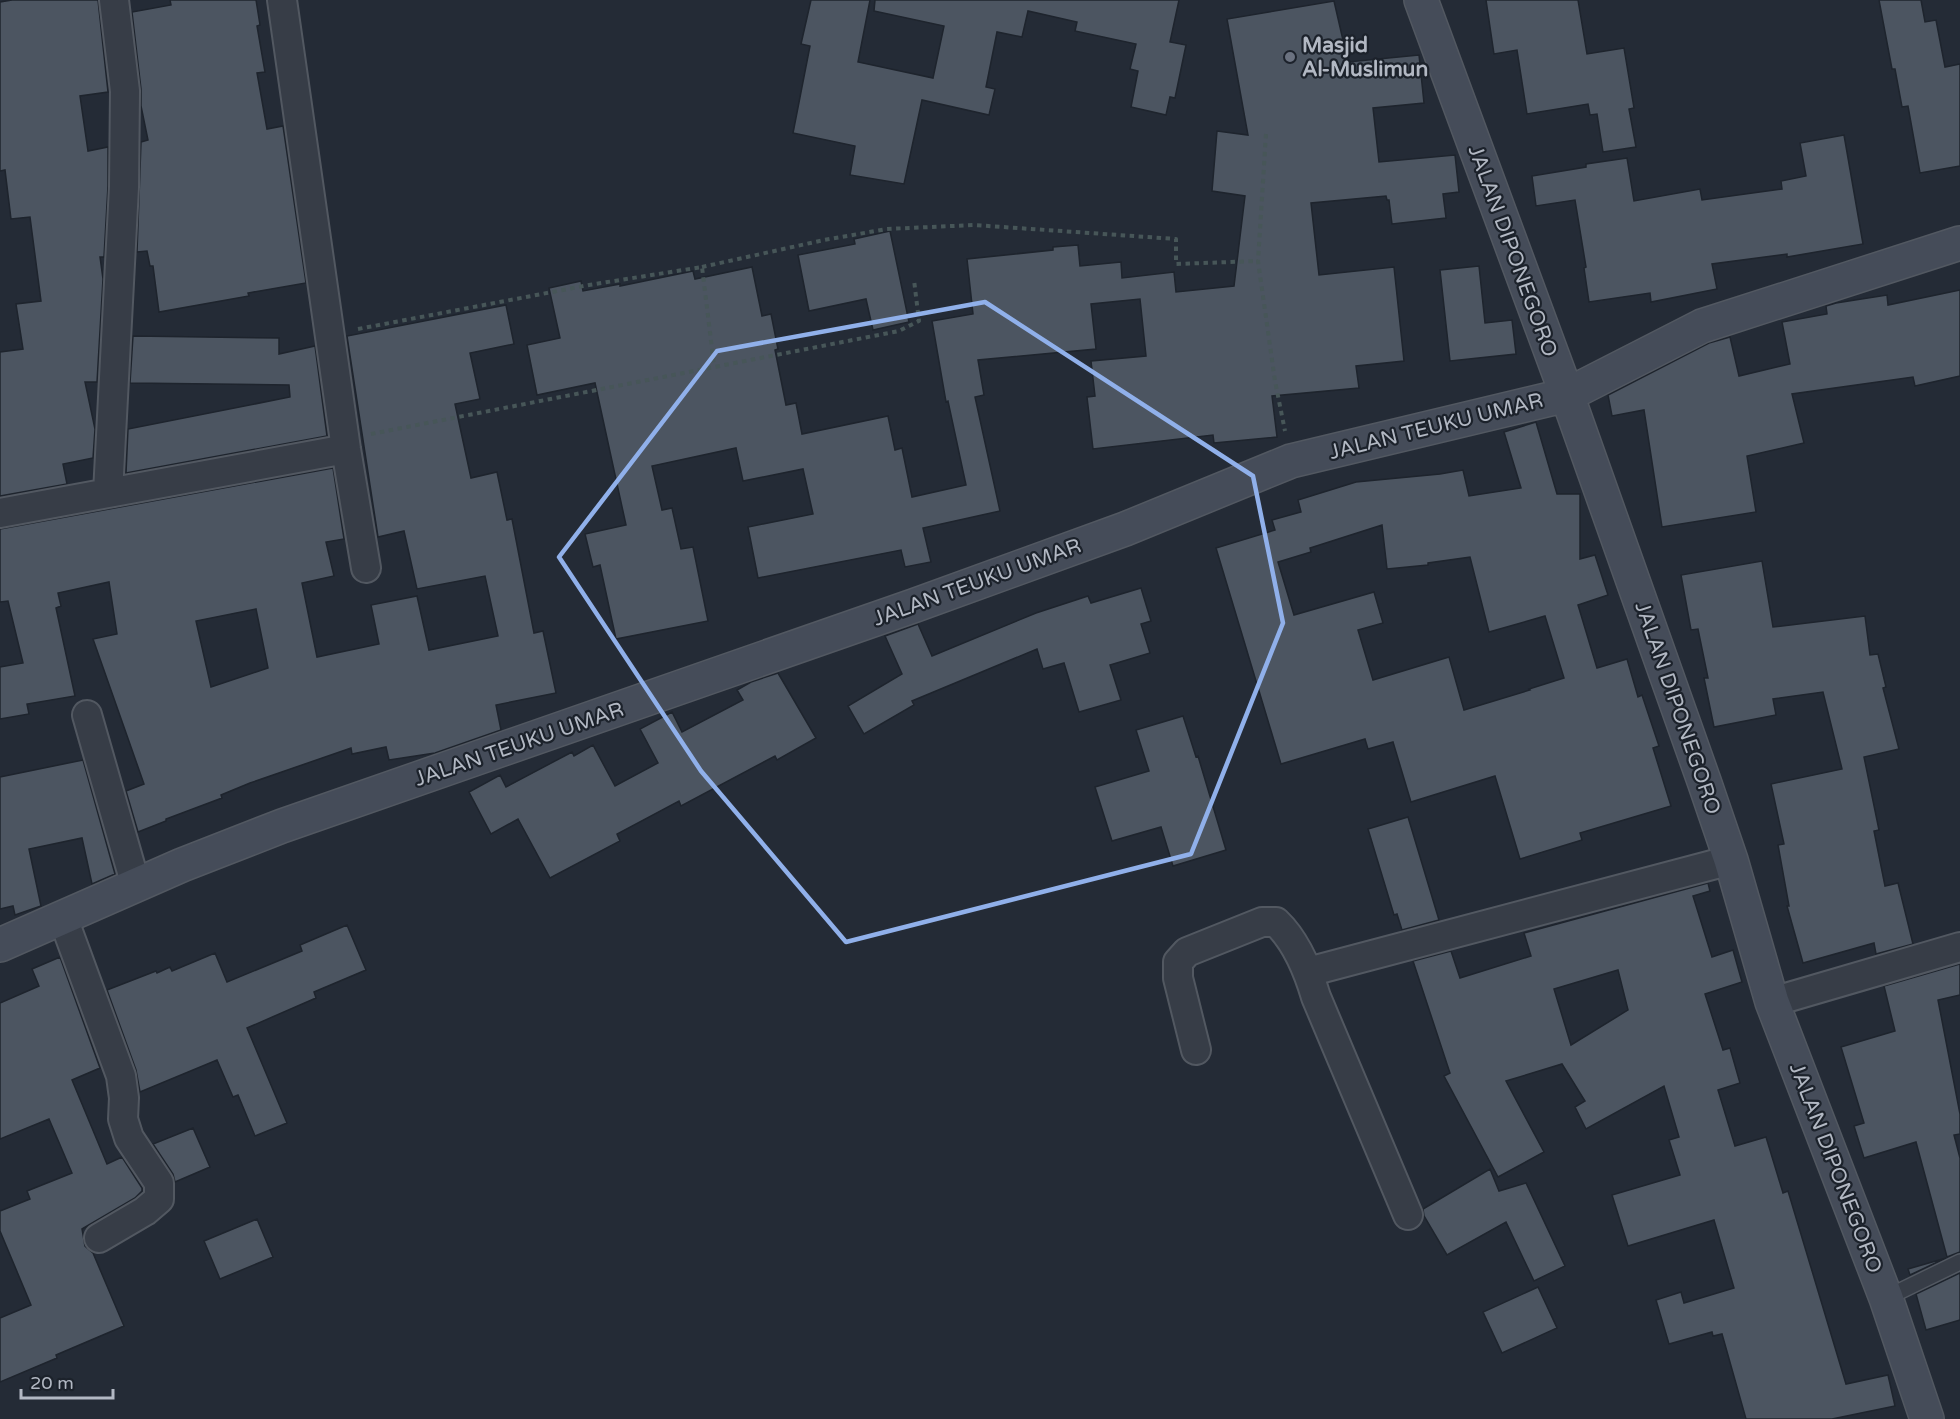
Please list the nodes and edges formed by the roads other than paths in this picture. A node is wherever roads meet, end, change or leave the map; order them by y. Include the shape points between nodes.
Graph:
1 (114, 0) edge
2 (282, 0) edge
3 (1421, 0) edge
4 (1960, 243) edge
5 (1567, 395) junction
6 (345, 444) junction
7 (108, 493) junction
8 (0, 513) edge
9 (366, 568) dead end
10 (87, 715) dead end
11 (1731, 860) junction
12 (136, 886) junction
13 (63, 918) junction
14 (0, 945) edge
15 (1960, 947) edge
16 (1308, 972) junction
17 (1772, 1002) junction
18 (1196, 1050) dead end
19 (1408, 1215) dead end
20 (99, 1238) dead end
21 (1960, 1262) edge
22 (1886, 1298) junction
23 (1927, 1419) edge

1 - 7 street via 124,91 124,177
2 - 6 street
3 - 5 street, JALAN DIPONEGORO
4 - 5 street, JALAN TEUKU UMAR via 1702,326
5 - 11 street, JALAN DIPONEGORO
5 - 12 street, JALAN TEUKU UMAR via 1291,461 1125,529 282,826
6 - 7 street
6 - 9 street
7 - 8 street
10 - 12 street
11 - 16 street
11 - 17 street, JALAN DIPONEGORO
12 - 13 street, JALAN TEUKU UMAR
13 - 14 street, JALAN TEUKU UMAR
13 - 20 street via 121,1076 123,1119 129,1138 159,1183 159,1200
15 - 17 street
16 - 18 street via 1287,933 1276,922 1262,922 1186,952 1178,962 1178,978
16 - 19 street
17 - 22 street, JALAN DIPONEGORO
21 - 22 lane
22 - 23 street, JALAN DIPONEGORO

